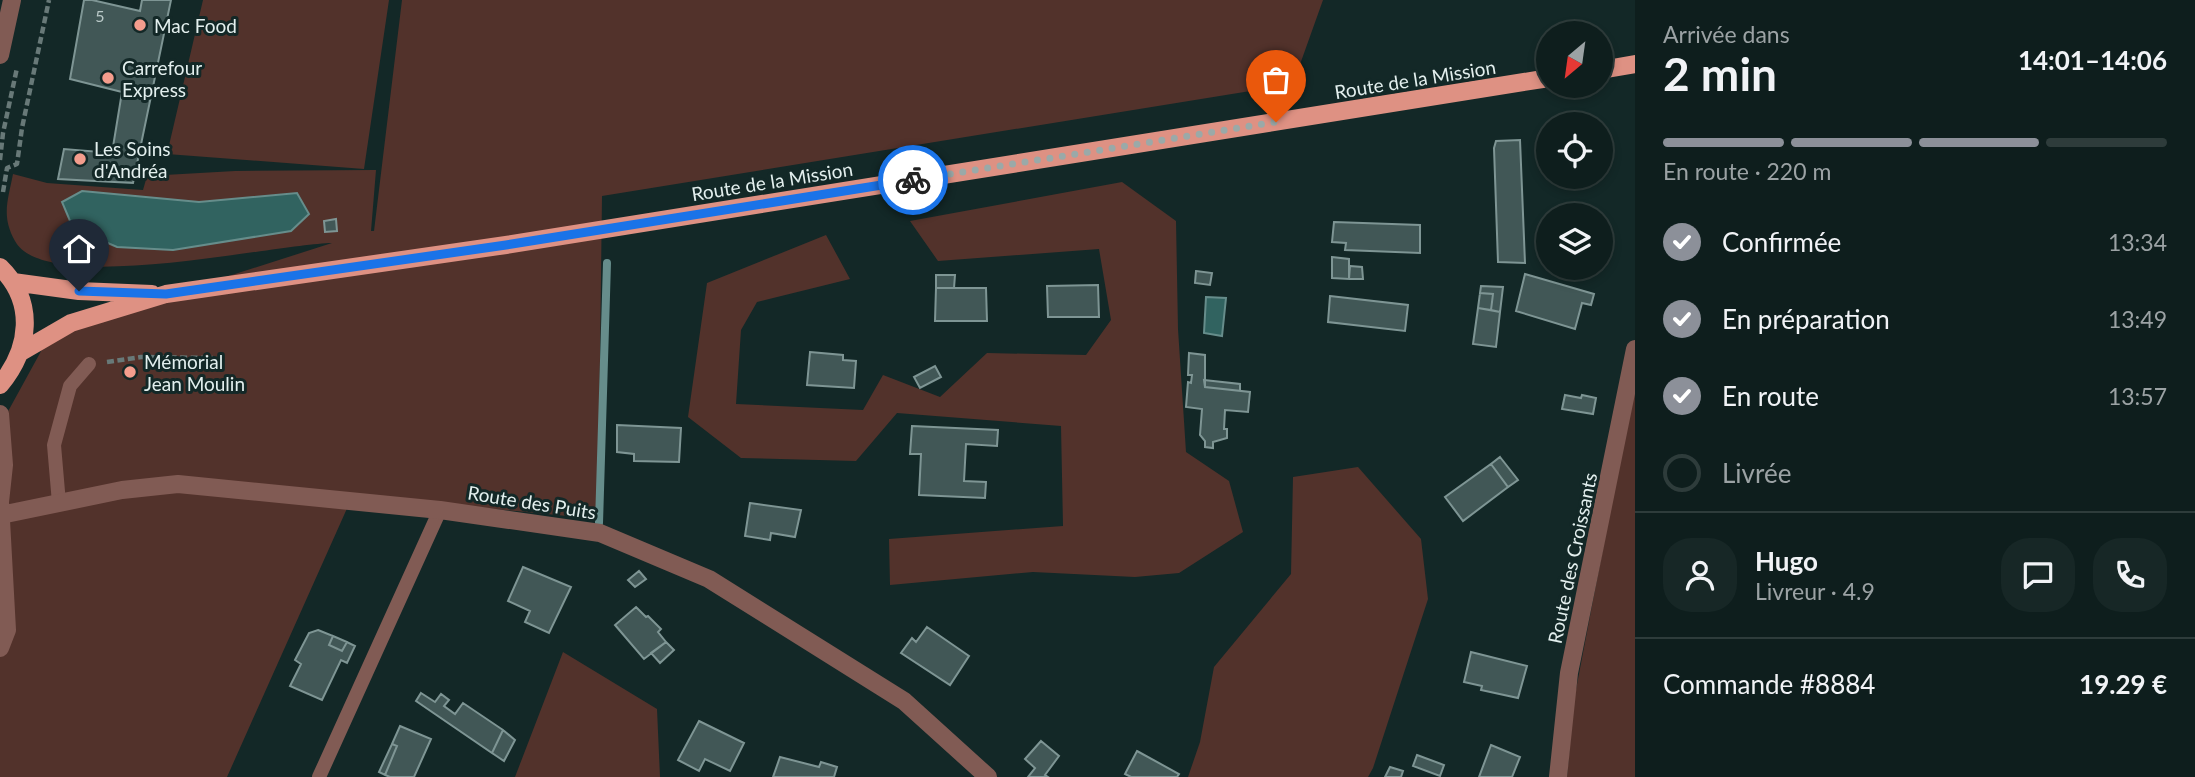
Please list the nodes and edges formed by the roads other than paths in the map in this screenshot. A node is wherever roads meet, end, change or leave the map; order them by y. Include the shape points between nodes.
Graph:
1 (12, 0) edge
2 (0, 55) edge
3 (1635, 64) edge
4 (1614, 68) edge
5 (1536, 80) edge
6 (0, 267) edge
7 (13, 282) junction
8 (166, 294) junction
9 (1635, 349) edge
10 (21, 352) junction
11 (89, 364) road end
12 (0, 385) edge
13 (0, 414) edge
14 (0, 502) edge
15 (59, 503) junction
16 (440, 510) junction
17 (1, 515) edge
18 (0, 648) edge
19 (318, 777) edge
20 (988, 777) edge
21 (1558, 777) edge

1 - 2 street
3 - 4 main road
5 - 8 main road, Route de la Mission via 506,245
6 - 7 main road
7 - 8 main road via 79,291
7 - 10 main road via 25,316
8 - 10 main road via 71,323
9 - 21 street, Route des Croissants via 1569,673
10 - 12 main road
11 - 15 lane via 70,386 54,446
13 - 14 street via 4,465
14 - 17 street
15 - 16 street, Route des Puits via 178,484
15 - 17 street, Route des Puits
16 - 19 lane
16 - 20 street, Route des Puits via 600,533 709,579 904,701
17 - 18 street via 7,630

